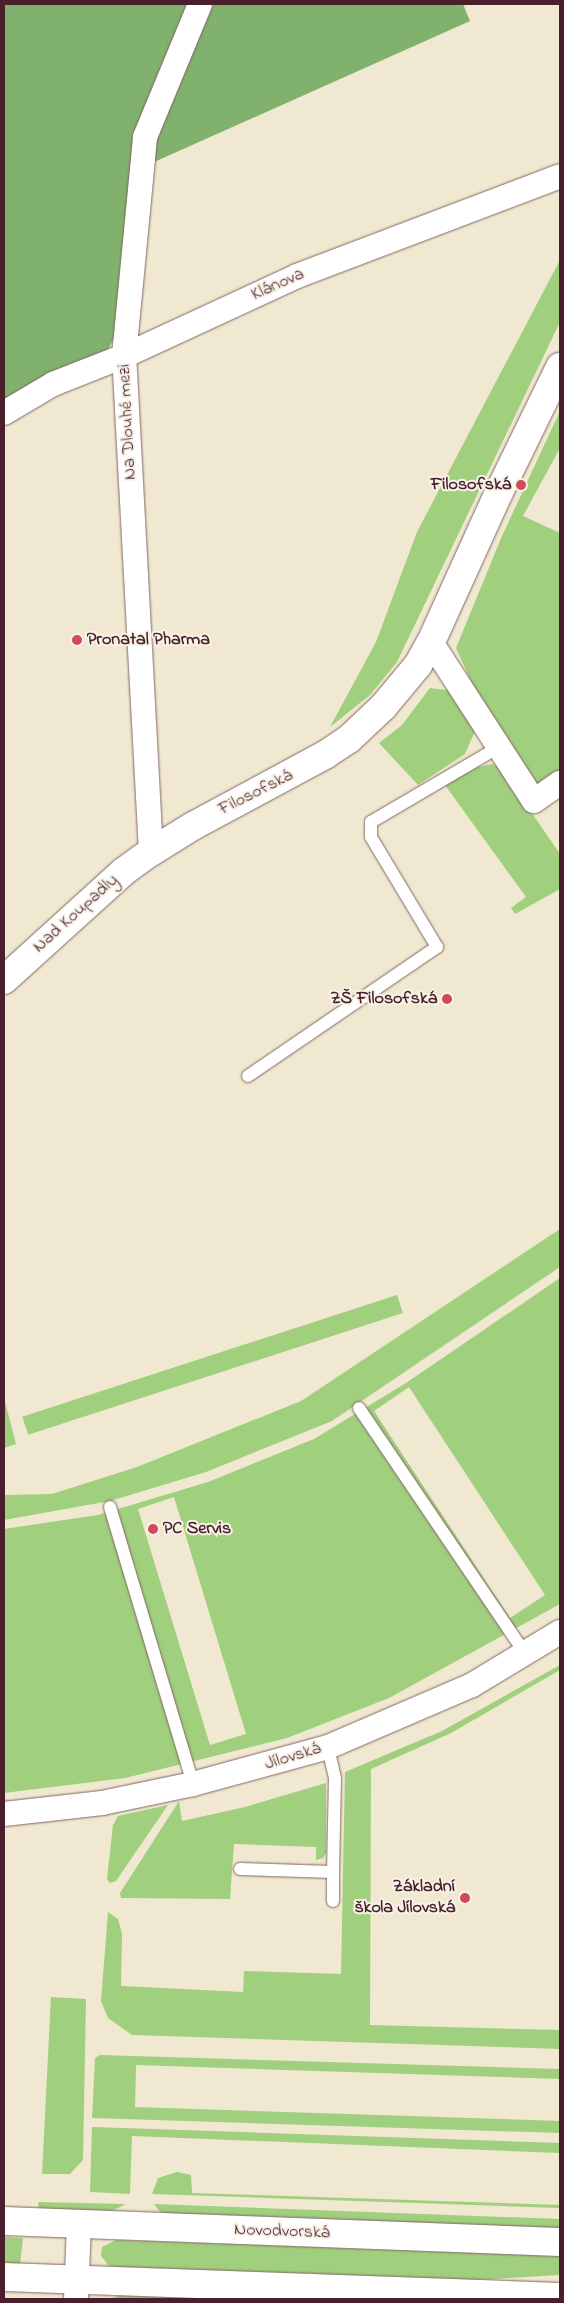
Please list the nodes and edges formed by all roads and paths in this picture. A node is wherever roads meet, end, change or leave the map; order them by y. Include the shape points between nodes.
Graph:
1 (200, 4) edge
2 (560, 176) edge
3 (124, 356) junction
4 (560, 367) edge
5 (4, 413) edge
6 (431, 642) junction
7 (499, 747) junction
8 (560, 783) edge
9 (151, 852) junction
10 (4, 980) edge
11 (248, 1076) dead end
12 (359, 1408) dead end
13 (110, 1507) dead end
14 (560, 1632) edge
15 (525, 1654) junction
16 (328, 1747) junction
17 (194, 1784) junction
18 (4, 1814) edge
19 (240, 1869) dead end
20 (333, 1872) junction
21 (333, 1901) dead end
22 (4, 2221) edge
23 (79, 2224) junction
24 (560, 2242) edge
25 (4, 2277) edge
26 (76, 2289) edge
27 (560, 2297) edge

1 - 3 street, Na Dlouhé mezi via 145,137
2 - 3 street, Klánova via 297,276
3 - 5 street, Klánova via 53,384
3 - 9 street, Na Dlouhé mezi
4 - 6 main road, Filosofská
6 - 7 street
6 - 9 main road, Filosofská via 399,689 349,739 301,770 193,826
7 - 8 street via 534,801
7 - 11 lane via 371,822 371,837 437,947
9 - 10 main road, Nad Koupadly via 123,872
12 - 15 lane
13 - 17 lane
14 - 15 street, Jílovská
15 - 16 street, Jílovská via 472,1685
16 - 17 street, Jílovská
16 - 20 lane via 335,1778
17 - 18 street, Jílovská via 102,1803
19 - 20 lane
20 - 21 lane
22 - 23 main road, Novodvorská
23 - 24 main road, Novodvorská
23 - 26 street
25 - 26 main road
26 - 27 main road

